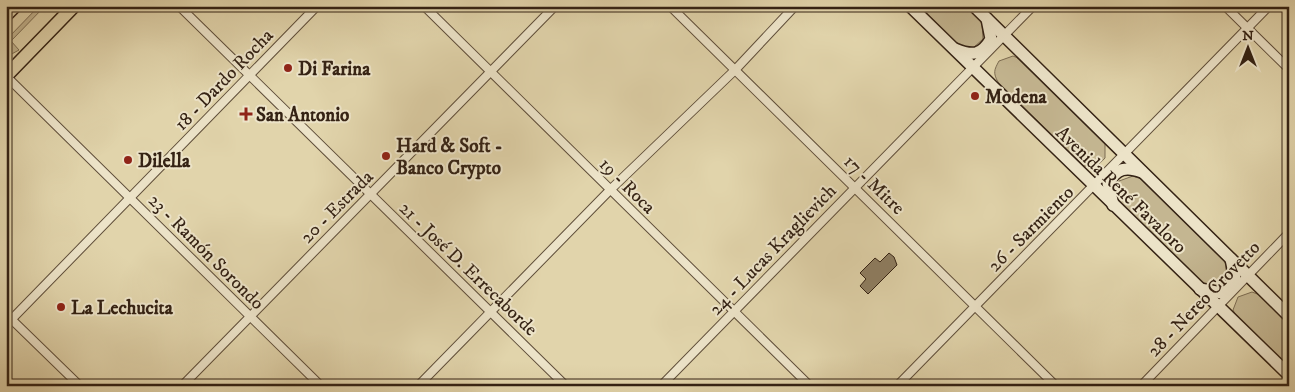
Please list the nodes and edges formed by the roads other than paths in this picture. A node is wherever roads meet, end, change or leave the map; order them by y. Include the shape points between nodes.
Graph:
1 (15, 6) edge
2 (74, 6) edge
3 (179, 6) edge
4 (317, 6) edge
5 (424, 6) edge
6 (555, 6) edge
7 (670, 6) edge
8 (796, 6) edge
9 (910, 6) edge
10 (974, 6) edge
11 (1033, 6) edge
12 (1225, 6) edge
13 (1269, 6) edge
14 (6, 15) edge
15 (986, 18) junction
16 (1247, 28) junction
17 (1004, 36) junction
18 (954, 49) junction
19 (23, 59) junction
20 (6, 63) edge
21 (973, 68) junction
22 (1289, 69) edge
23 (735, 70) junction
24 (490, 72) junction
25 (249, 75) junction
26 (6, 76) edge
27 (1125, 154) junction
28 (1144, 173) junction
29 (1094, 187) junction
30 (855, 188) junction
31 (610, 190) junction
32 (370, 194) junction
33 (130, 198) junction
34 (1113, 206) junction
35 (1289, 233) edge
36 (1231, 259) junction
37 (1248, 275) junction
38 (1199, 289) junction
39 (976, 306) junction
40 (1218, 307) junction
41 (491, 312) junction
42 (733, 312) junction
43 (250, 316) junction
44 (1289, 316) edge
45 (8, 319) edge
46 (1289, 375) edge
47 (80, 386) edge
48 (182, 386) edge
49 (321, 386) edge
50 (418, 386) edge
51 (566, 386) edge
52 (661, 386) edge
53 (810, 386) edge
54 (897, 386) edge
55 (1056, 386) edge
56 (1141, 386) edge

1 - 14 main road
2 - 19 main road
3 - 25 street, 21 - José D. Errecaborde
4 - 25 street, 18 - Dardo Rocha
5 - 24 street, 19 - Roca
6 - 24 street, 20 - Estrada
7 - 23 street, 17 - Mitre
8 - 23 street
9 - 18 main road, Avenida René Favaloro
10 - 15 main road, Avenida René Favaloro
11 - 17 street, 24 - Lucas Kraglievich
12 - 16 street
13 - 16 street, 26 - Sarmiento
15 - 17 main road, Avenida René Favaloro
15 - 18 main road via 991,39 986,48 978,54
16 - 22 street
16 - 27 street, 26 - Sarmiento
17 - 21 street, 24 - Lucas Kraglievich
17 - 27 main road, Avenida René Favaloro
18 - 21 main road, Avenida René Favaloro
19 - 20 main road
19 - 26 main road
21 - 29 main road, Avenida René Favaloro
21 - 30 street, 24 - Lucas Kraglievich
23 - 30 street, 17 - Mitre
23 - 31 street
24 - 31 street, 19 - Roca
24 - 32 street, 20 - Estrada
25 - 32 street, 21 - José D. Errecaborde
25 - 33 street, 18 - Dardo Rocha
26 - 33 street, 23 - Ramón Sorondo
27 - 28 main road, Avenida René Favaloro
27 - 29 street, 26 - Sarmiento
28 - 34 main road via 1121,168 1114,174 1108,183
28 - 36 main road, Avenida René Favaloro
29 - 34 main road, Avenida René Favaloro
29 - 39 street, 26 - Sarmiento
30 - 39 street, 17 - Mitre
30 - 42 street, 24 - Lucas Kraglievich
31 - 41 street
31 - 42 street, 19 - Roca
32 - 41 street, 21 - José D. Errecaborde
32 - 43 street, 20 - Estrada
33 - 43 street, 23 - Ramón Sorondo
33 - 45 street, 18 - Dardo Rocha
34 - 38 main road, Avenida René Favaloro
35 - 37 street, 28 - Nereo Crovetto
36 - 37 main road, Avenida René Favaloro
36 - 38 main road via 1235,278 1229,287 1222,293
37 - 40 street, 28 - Nereo Crovetto
37 - 44 main road, Avenida René Favaloro
38 - 40 main road, Avenida René Favaloro
39 - 54 street, 26 - Sarmiento
39 - 55 street, 17 - Mitre
40 - 46 main road, Avenida René Favaloro
40 - 56 street, 28 - Nereo Crovetto
41 - 50 street
41 - 51 street, 21 - José D. Errecaborde
42 - 52 street, 24 - Lucas Kraglievich
42 - 53 street, 19 - Roca
43 - 48 street, 20 - Estrada
43 - 49 street, 23 - Ramón Sorondo
45 - 47 street

